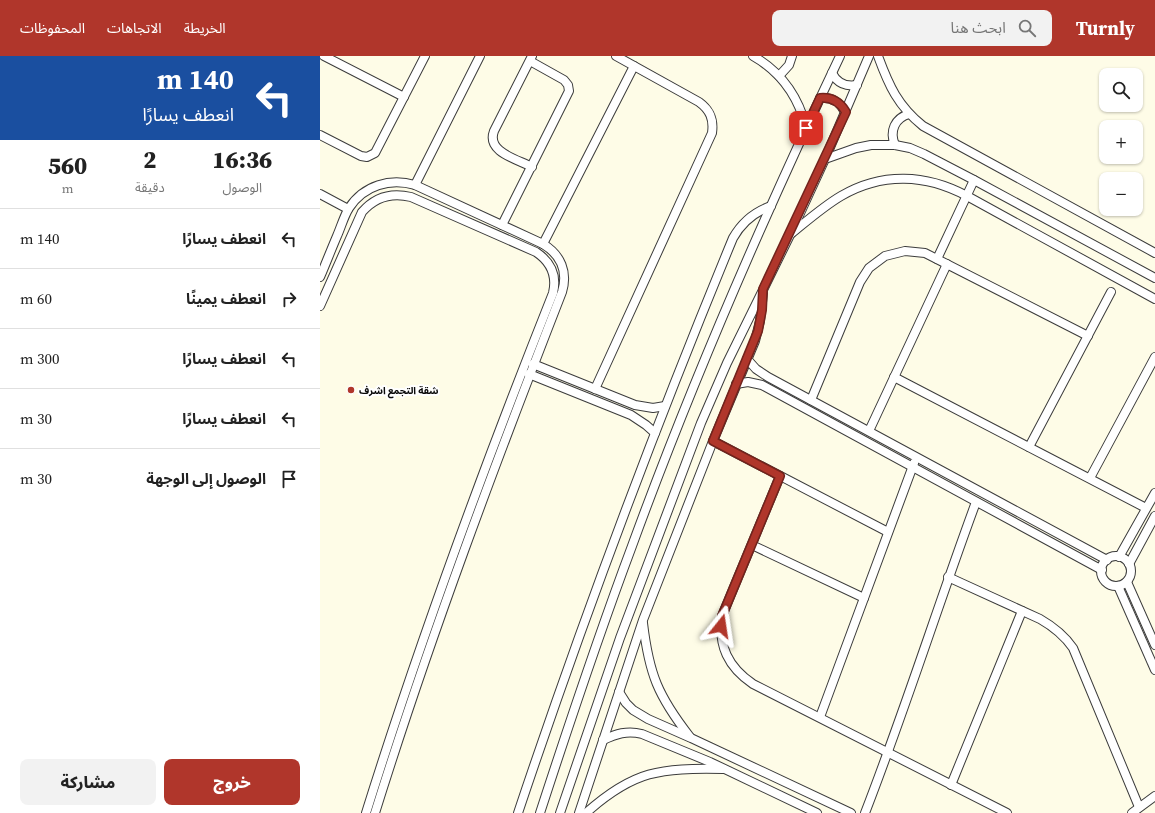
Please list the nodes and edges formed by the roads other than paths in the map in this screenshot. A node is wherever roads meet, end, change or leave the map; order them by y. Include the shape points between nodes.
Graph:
1 (324, 56) edge
2 (425, 56) edge
3 (480, 56) edge
4 (616, 56) edge
5 (753, 56) edge
6 (792, 56) edge
7 (840, 56) edge
8 (869, 56) edge
9 (878, 56) edge
10 (531, 59) edge
11 (634, 66) junction
12 (832, 73) junction
13 (779, 76) junction
14 (857, 85) junction
15 (404, 97) junction
16 (820, 98) junction
17 (846, 112) junction
18 (909, 114) junction
19 (806, 128) junction
20 (320, 135) edge
21 (895, 145) junction
22 (824, 159) junction
23 (532, 167) junction
24 (974, 180) junction
25 (415, 185) junction
26 (320, 194) edge
27 (967, 196) junction
28 (771, 206) junction
29 (348, 209) junction
30 (502, 225) junction
31 (790, 235) junction
32 (543, 244) junction
33 (1155, 253) edge
34 (329, 255) junction
35 (340, 259) junction
36 (937, 259) junction
37 (947, 264) junction
38 (320, 277) edge
39 (1155, 278) edge
40 (763, 289) junction
41 (1112, 292) dead end
42 (1155, 299) edge
43 (320, 306) edge
44 (1088, 336) junction
45 (1155, 357) edge
46 (747, 359) junction
47 (532, 361) junction
48 (529, 374) junction
49 (894, 377) junction
50 (736, 384) junction
51 (595, 389) junction
52 (611, 396) junction
53 (811, 400) junction
54 (608, 406) junction
55 (640, 406) junction
56 (665, 406) junction
57 (636, 418) junction
58 (869, 431) junction
59 (655, 433) junction
60 (713, 441) junction
61 (1029, 447) junction
62 (916, 457) junction
63 (912, 467) junction
64 (780, 476) junction
65 (1090, 478) junction
66 (1155, 493) edge
67 (976, 502) junction
68 (1146, 508) junction
69 (1155, 516) edge
70 (888, 532) junction
71 (752, 545) junction
72 (1119, 557) junction
73 (1107, 560) junction
74 (1129, 564) junction
75 (1102, 570) junction
76 (948, 577) junction
77 (1126, 582) junction
78 (1118, 586) junction
79 (864, 598) junction
80 (1022, 611) junction
81 (643, 620) junction
82 (1155, 644) edge
83 (422, 655) junction
84 (1155, 670) edge
85 (619, 692) junction
86 (820, 718) junction
87 (691, 738) junction
88 (603, 740) junction
89 (889, 753) junction
90 (388, 757) junction
91 (726, 769) junction
92 (951, 785) junction
93 (1155, 796) edge
94 (1139, 807) junction
95 (366, 813) edge
96 (375, 813) edge
97 (518, 813) edge
98 (540, 813) edge
99 (560, 813) edge
100 (579, 813) edge
101 (586, 813) edge
102 (817, 813) edge
103 (851, 813) edge
104 (865, 813) edge
105 (1007, 813) edge
106 (1132, 813) edge

1 - 15 street
2 - 15 street
3 - 25 street
4 - 11 street
5 - 13 street
6 - 13 street
7 - 12 street
8 - 14 street
9 - 18 street via 892,92
10 - 23 street via 564,80 570,91
10 - 23 street via 492,138 494,146 500,152
11 - 32 street
11 - 51 street via 699,102 709,112 713,126
12 - 14 street via 840,83 848,86
12 - 16 street
13 - 19 street via 796,100
14 - 17 street
15 - 20 street via 377,150 370,156 361,156
16 - 17 street via 833,100
16 - 19 street
17 - 22 street
18 - 21 street via 901,117 893,128 892,137
18 - 33 street via 932,131
19 - 28 street
21 - 22 street via 864,146
21 - 24 street via 917,151
22 - 31 street
23 - 30 street
24 - 27 street
24 - 39 street
25 - 29 street via 398,182 381,184 366,191
25 - 30 street
26 - 29 street
27 - 31 street via 932,181 885,180 840,197
27 - 36 street
27 - 42 street
28 - 56 street via 751,215 732,238
28 - 98 street via 640,523
29 - 34 street
30 - 32 street
31 - 40 street
32 - 47 street via 553,251 563,267 564,280 562,292
34 - 35 street
34 - 38 street
35 - 43 street
35 - 47 street via 358,218 366,207 377,199 397,194 411,197 536,252 549,264 554,275 554,287
36 - 37 street
36 - 53 street via 925,253 905,251 885,256 869,268 860,282
37 - 44 street
37 - 49 street
40 - 46 street via 760,321
40 - 99 street via 722,375 689,453 620,638
41 - 44 street
44 - 61 street
45 - 65 street
46 - 50 street
46 - 53 street via 762,373
47 - 48 street
47 - 51 street
47 - 83 street via 471,505
48 - 54 street
48 - 83 street
49 - 58 street
49 - 61 street
50 - 60 street
50 - 63 street via 748,382 762,385
51 - 52 street
52 - 54 street
52 - 55 street
53 - 58 street
54 - 57 street
55 - 56 street
55 - 57 street
56 - 59 street
57 - 59 street
58 - 62 street
59 - 97 street via 582,629
60 - 64 street
60 - 81 street
61 - 65 street
62 - 63 street
62 - 73 street
63 - 67 street
63 - 70 street
64 - 70 street
64 - 71 street
65 - 68 street
66 - 68 street
67 - 75 street
67 - 76 street
68 - 72 street
69 - 74 street
70 - 79 street
71 - 79 street
71 - 86 street via 722,616 721,636 726,655 738,672 753,684
72 - 73 street
72 - 74 street
73 - 75 street
74 - 77 street via 1131,571
75 - 78 street via 1106,582
76 - 80 street
76 - 89 street
77 - 78 street
77 - 82 street
78 - 84 street
79 - 86 street
80 - 92 street
80 - 94 street via 1053,627 1073,648
81 - 85 street
81 - 87 street via 648,659 656,684 668,707
83 - 90 street
85 - 87 street via 626,703 640,715
85 - 88 street
86 - 89 street
87 - 103 street
88 - 91 street via 615,734 636,732
88 - 100 street
89 - 92 street
89 - 104 street
90 - 95 street
90 - 96 street
91 - 101 street via 676,769 646,775 618,788
91 - 102 street
92 - 105 street
93 - 94 street
94 - 106 street

